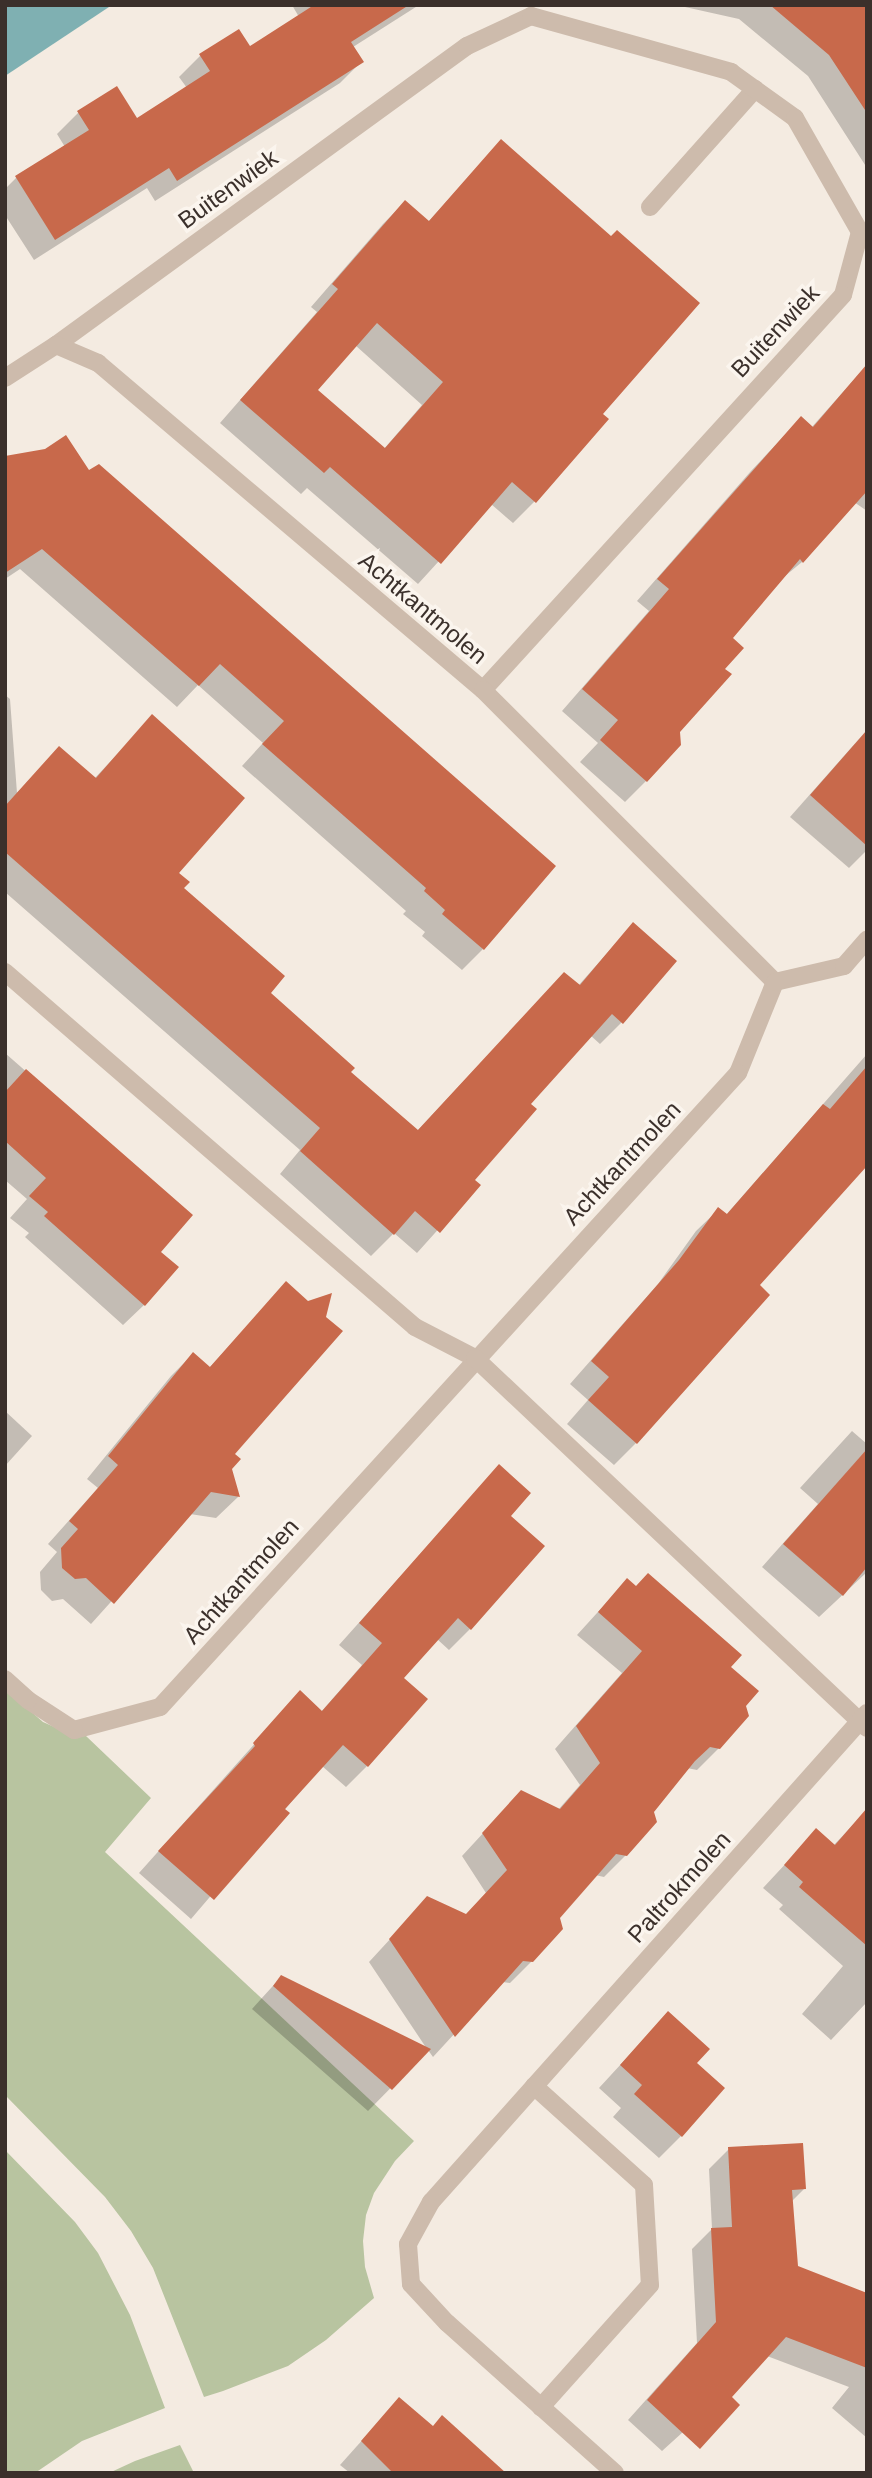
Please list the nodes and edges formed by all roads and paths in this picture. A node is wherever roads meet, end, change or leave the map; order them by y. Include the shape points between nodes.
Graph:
1 (755, 89) junction
2 (650, 207) dead end
3 (56, 345) junction
4 (5, 378) edge
5 (483, 690) junction
6 (867, 940) edge
7 (5, 972) edge
8 (775, 982) junction
9 (475, 1358) junction
10 (5, 1679) edge
11 (864, 1720) edge
12 (534, 2086) junction
13 (541, 2407) junction
14 (615, 2473) edge

1 - 2 street
1 - 3 street, Buitenwiek via 731,72 531,16 467,46
1 - 5 street, Buitenwiek via 795,118 860,232 843,295
3 - 4 street
3 - 5 street, Achtkantmolen via 98,363
5 - 8 street, Achtkantmolen
6 - 8 street via 844,966
7 - 9 street via 415,1327
8 - 9 street, Achtkantmolen via 738,1073
9 - 10 street, Achtkantmolen via 160,1707 74,1730
9 - 11 street
11 - 12 street, Paltrokmolen
12 - 13 street via 644,2185 650,2285
12 - 13 street, Paltrokmolen via 431,2202 408,2244 411,2284 447,2323
13 - 14 street, Paltrokmolen

